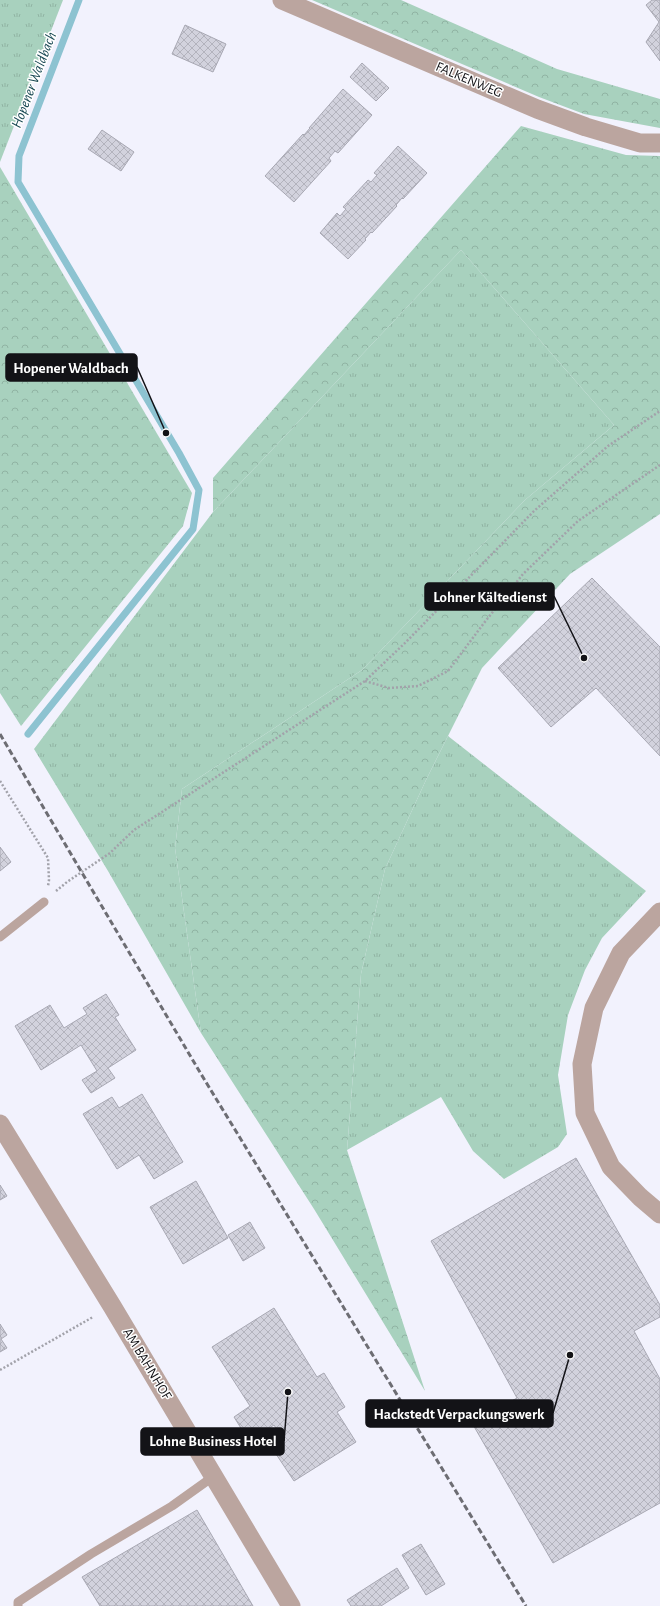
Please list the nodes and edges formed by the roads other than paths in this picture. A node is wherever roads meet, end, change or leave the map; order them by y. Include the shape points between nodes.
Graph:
1 (282, 0) edge
2 (660, 143) edge
3 (44, 902) road end
4 (660, 912) edge
5 (0, 937) edge
6 (0, 1124) edge
7 (660, 1214) edge
8 (214, 1476) junction
9 (18, 1606) edge
10 (291, 1606) edge

1 - 2 street, FALKENWEG via 537,109 640,143
3 - 5 lane
4 - 7 street via 621,952 594,1008 582,1064 585,1113 611,1167
6 - 8 street, AM BAHNHOF
8 - 9 lane via 172,1506 91,1554 18,1602
8 - 10 street, AM BAHNHOF

